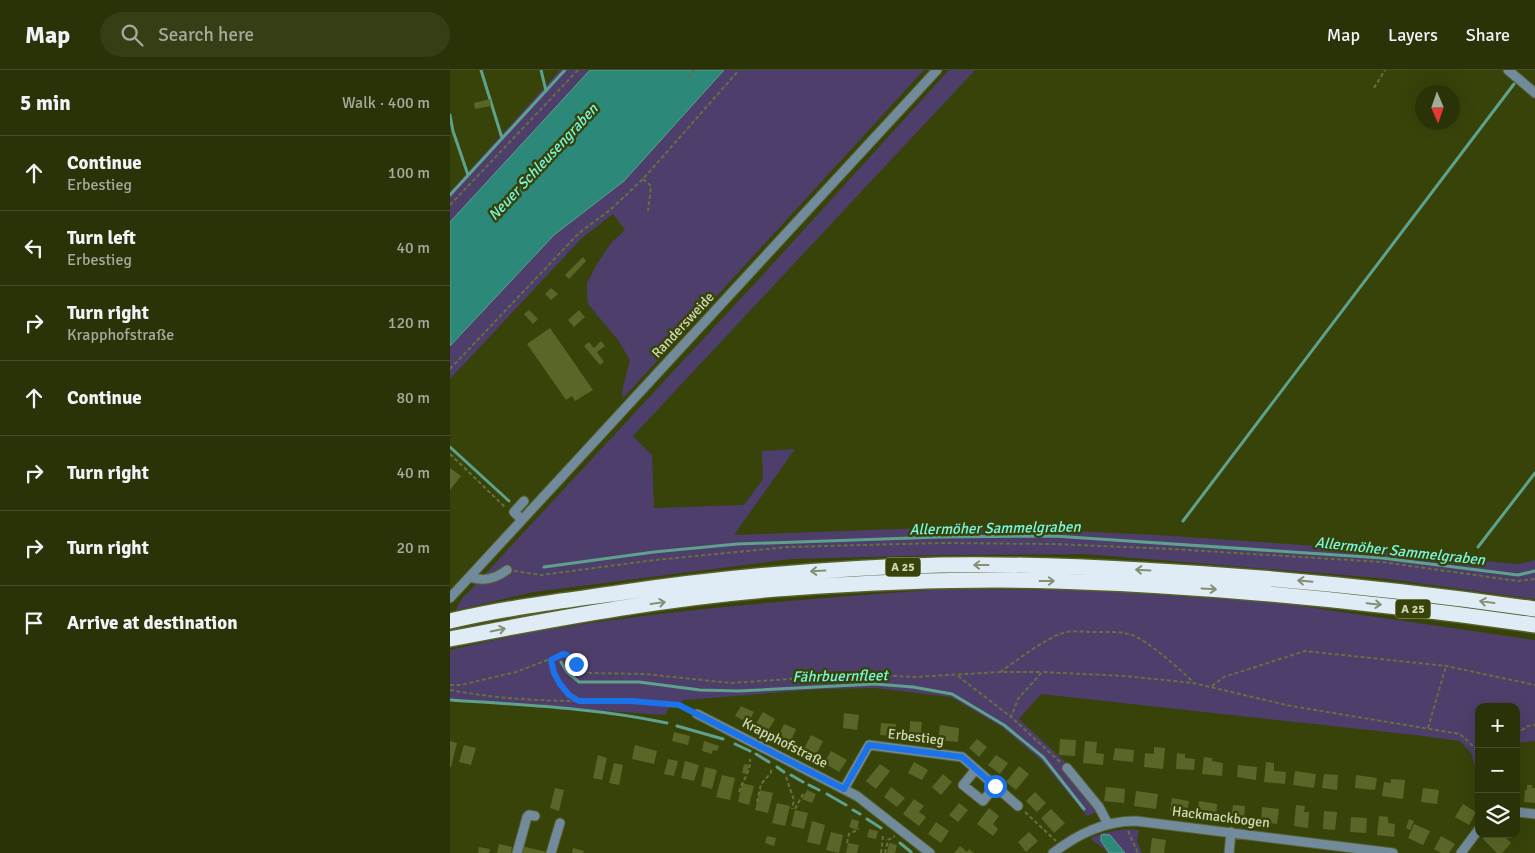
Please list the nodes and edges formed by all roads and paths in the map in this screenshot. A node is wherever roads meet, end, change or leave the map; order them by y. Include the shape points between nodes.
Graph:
1 (578, 70) edge
2 (694, 70) edge
3 (739, 70) edge
4 (936, 70) edge
5 (1385, 70) edge
6 (1508, 70) edge
7 (688, 78) dead end
8 (1374, 88) dead end
9 (1535, 94) edge
10 (643, 179) junction
11 (450, 205) edge
12 (648, 211) dead end
13 (450, 370) edge
14 (450, 454) edge
15 (524, 501) dead end
16 (514, 512) junction
17 (522, 520) junction
18 (507, 570) dead end
19 (470, 577) junction
20 (450, 598) edge
21 (1535, 609) edge
22 (452, 621) edge
23 (1535, 625) edge
24 (450, 639) edge
25 (551, 660) junction
26 (1446, 666) junction
27 (1000, 672) junction
28 (1042, 672) junction
29 (958, 676) junction
30 (1193, 683) junction
31 (450, 685) edge
32 (1530, 685) junction
33 (1535, 685) edge
34 (1212, 686) junction
35 (1535, 689) edge
36 (450, 690) edge
37 (579, 701) junction
38 (697, 714) joint
39 (1011, 717) junction
40 (1535, 724) edge
41 (1428, 728) junction
42 (1520, 731) edge
43 (1475, 748) edge
44 (750, 759) dead end
45 (1066, 768) joint
46 (771, 769) dead end
47 (976, 769) junction
48 (786, 777) dead end
49 (995, 786) junction
50 (844, 789) junction
51 (739, 792) dead end
52 (803, 794) dead end
53 (757, 802) dead end
54 (1018, 806) joint
55 (1520, 812) edge
56 (1535, 814) edge
57 (535, 816) dead end
58 (1128, 821) junction
59 (560, 823) dead end
60 (1108, 824) junction
61 (860, 829) dead end
62 (1232, 832) junction
63 (1475, 834) edge
64 (884, 836) dead end
65 (895, 836) dead end
66 (847, 843) dead end
67 (1061, 846) junction
68 (1356, 851) edge
69 (517, 853) edge
70 (551, 853) edge
71 (881, 853) edge
72 (885, 853) edge
73 (930, 853) edge
74 (1052, 853) edge
75 (1138, 853) edge
76 (1229, 853) edge
77 (1393, 853) edge
78 (1461, 853) edge

1 - 11 path
2 - 7 path
3 - 10 path
4 - 17 street, Randersweide
5 - 8 path
6 - 9 street
10 - 12 path via 651,186
10 - 13 path via 610,210 578,232
14 - 16 path
15 - 16 street
16 - 17 street
17 - 19 street, Randersweide
18 - 19 street via 487,580
19 - 20 street, Randersweide
21 -> 22 highway, A 25 via 1235,575 1054,565 940,565 790,573 660,587
24 -> 23 highway, A 25 via 544,620 662,602 790,588 940,581 1054,580 1234,591
25 - 29 path via 567,655 582,670 590,673 645,674 731,684 864,674
25 - 31 path via 516,672
25 - 37 path via 560,684
26 - 32 path
26 - 34 path via 1305,651 1224,677
26 - 41 path
27 - 28 path
27 - 29 path
27 - 30 path via 1061,634 1118,632 1133,635 1148,645
28 - 30 path
28 - 39 path via 1018,699
29 - 39 path
30 - 34 path
32 - 33 path
32 - 35 path
34 - 41 path via 1291,706
36 - 37 path via 476,695
37 - 38 path via 679,705
38 - 50 street, Krapphofstraße
39 - 45 path
40 - 42 path
41 - 43 path via 1460,734
44 - 51 path via 747,776
45 - 60 street
46 - 53 path
47 - 49 street, Erbestieg
47 - 49 street via 964,785 983,801
47 - 50 street, Erbestieg via 962,757 869,745
48 - 52 path via 794,800 793,809
49 - 54 street, Erbestieg
50 - 73 street, Krapphofstraße
54 - 67 path
55 - 56 street
57 - 69 street via 527,817
58 - 60 street, Hackmackbogen
58 - 62 street, Hackmackbogen
58 - 75 path via 1130,837
59 - 70 street
60 - 67 street, Hackmackbogen
61 - 66 path via 849,834
62 - 68 street, Hackmackbogen
62 - 76 street
63 - 78 street
64 - 71 path
65 - 72 path via 888,840
67 - 74 street, Hackmackbogen
68 - 77 street, Hackmackbogen

